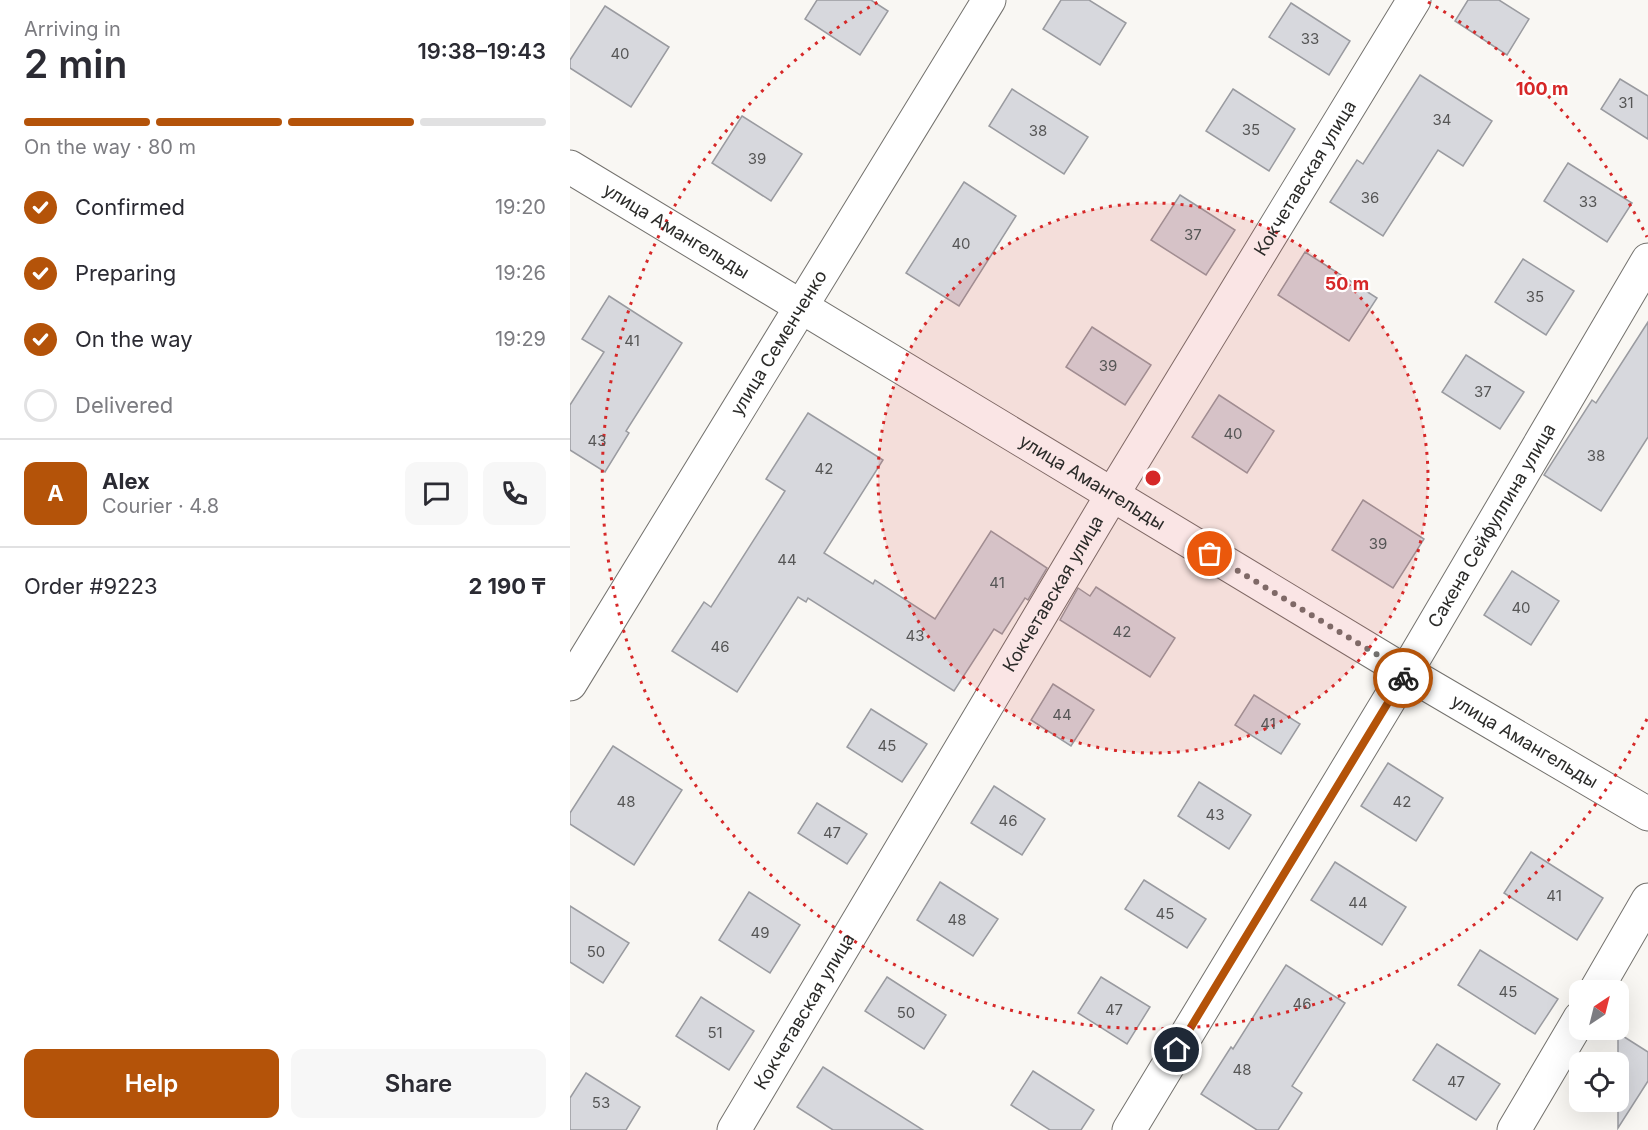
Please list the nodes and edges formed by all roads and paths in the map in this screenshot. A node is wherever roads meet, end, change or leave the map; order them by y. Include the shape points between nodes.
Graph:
1 (989, 0) edge
2 (1414, 0) edge
3 (570, 167) edge
4 (1648, 260) edge
5 (801, 307) junction
6 (1112, 495) junction
7 (1406, 672) junction
8 (570, 684) edge
9 (1648, 814) edge
10 (1648, 900) edge
11 (1602, 980) edge
12 (1569, 1037) edge
13 (734, 1130) edge
14 (1129, 1130) edge
15 (1514, 1130) edge

1 - 5 street, улица Семенченко
2 - 6 street, Кокчетавская улица
3 - 5 street, улица Амангельды
4 - 7 street, Сакена Сейфуллина улица
5 - 6 street, улица Амангельды
5 - 8 street, улица Семенченко
6 - 7 street, улица Амангельды
6 - 13 street, Кокчетавская улица
7 - 9 street, улица Амангельды
7 - 14 street, Сакена Сейфуллина улица
10 - 11 street
12 - 15 street

